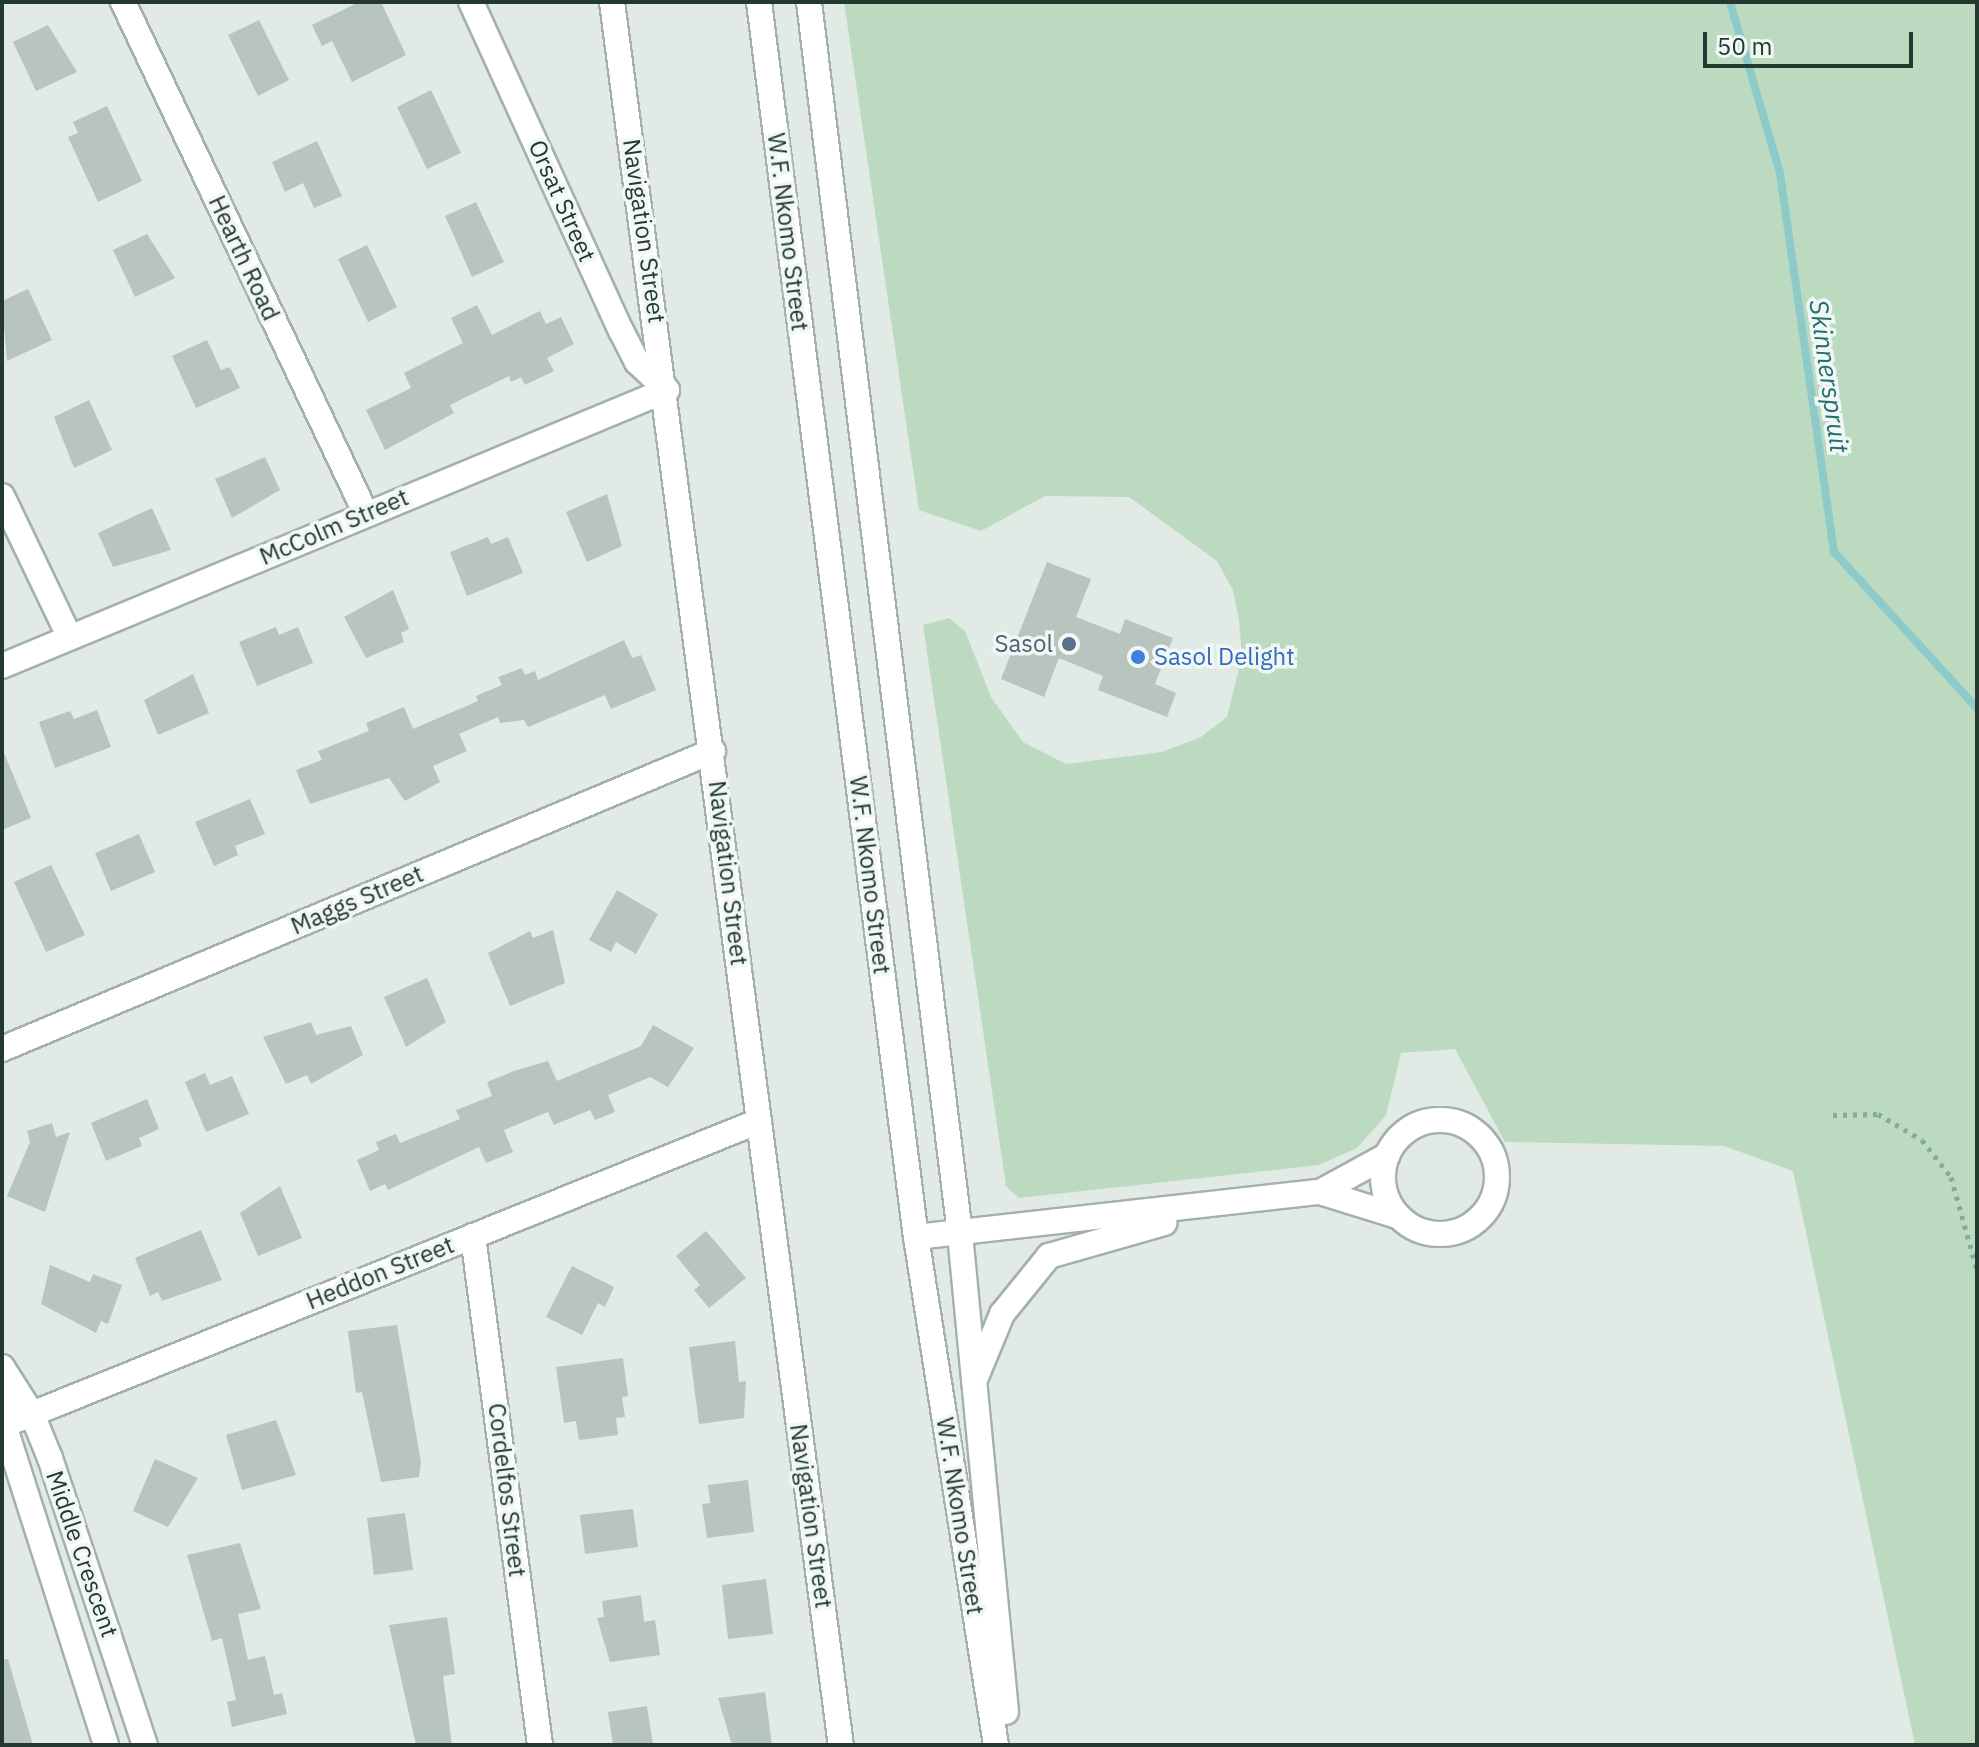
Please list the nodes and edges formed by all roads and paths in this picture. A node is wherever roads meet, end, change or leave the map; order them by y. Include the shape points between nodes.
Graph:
1 (123, 2) edge
2 (471, 2) edge
3 (612, 2) edge
4 (759, 2) edge
5 (809, 2) edge
6 (667, 390) junction
7 (2, 496) edge
8 (366, 514) junction
9 (70, 638) junction
10 (2, 666) edge
11 (713, 751) junction
12 (2, 1049) edge
13 (1833, 1115) dead end
14 (759, 1121) junction
15 (1388, 1155) junction
16 (1320, 1192) junction
17 (1263, 1199) junction
18 (1397, 1216) junction
19 (960, 1234) junction
20 (473, 1236) junction
21 (916, 1237) junction
22 (1977, 1270) edge
23 (2, 1368) edge
24 (974, 1382) junction
25 (32, 1414) junction
26 (3, 1426) edge
27 (2, 1478) edge
28 (28, 1508) junction
29 (106, 1745) edge
30 (145, 1745) edge
31 (540, 1745) edge
32 (841, 1745) edge
33 (996, 1745) edge
34 (1009, 1745) edge

1 - 8 street, Hearth Road
2 - 6 street, Orsat Street via 621,331 637,362
3 - 6 street, Navigation Street
4 - 21 street, W.F. Nkomo Street
5 - 19 street, W.F. Nkomo Street
6 - 8 street, McColm Street
6 - 11 street, Navigation Street
7 - 9 street
8 - 9 street, McColm Street
9 - 10 street, McColm Street
11 - 12 street, Maggs Street
11 - 14 street, Navigation Street
13 - 22 path via 1878,1114 1922,1140 1951,1177
14 - 20 street, Heddon Street
14 - 32 street, Navigation Street
15 - 16 street
15 - 18 street via 1383,1183
15 - 18 street via 1406,1130 1444,1120 1480,1136 1497,1171 1490,1206 1463,1230 1428,1234
16 - 17 street
16 - 18 street
17 - 19 street
17 - 24 street via 1049,1256 1002,1314
19 - 21 street
19 - 24 street, W.F. Nkomo Street
20 - 25 street, Heddon Street
20 - 31 street, Cordelfos Street
21 - 33 street, W.F. Nkomo Street
23 - 25 street, Middle Crescent
23 - 26 street, Middle Crescent
24 - 34 street, W.F. Nkomo Street
25 - 26 street, Heddon Street
25 - 30 street, Middle Crescent
26 - 28 street, Middle Crescent
27 - 28 street
28 - 29 street, Middle Crescent

